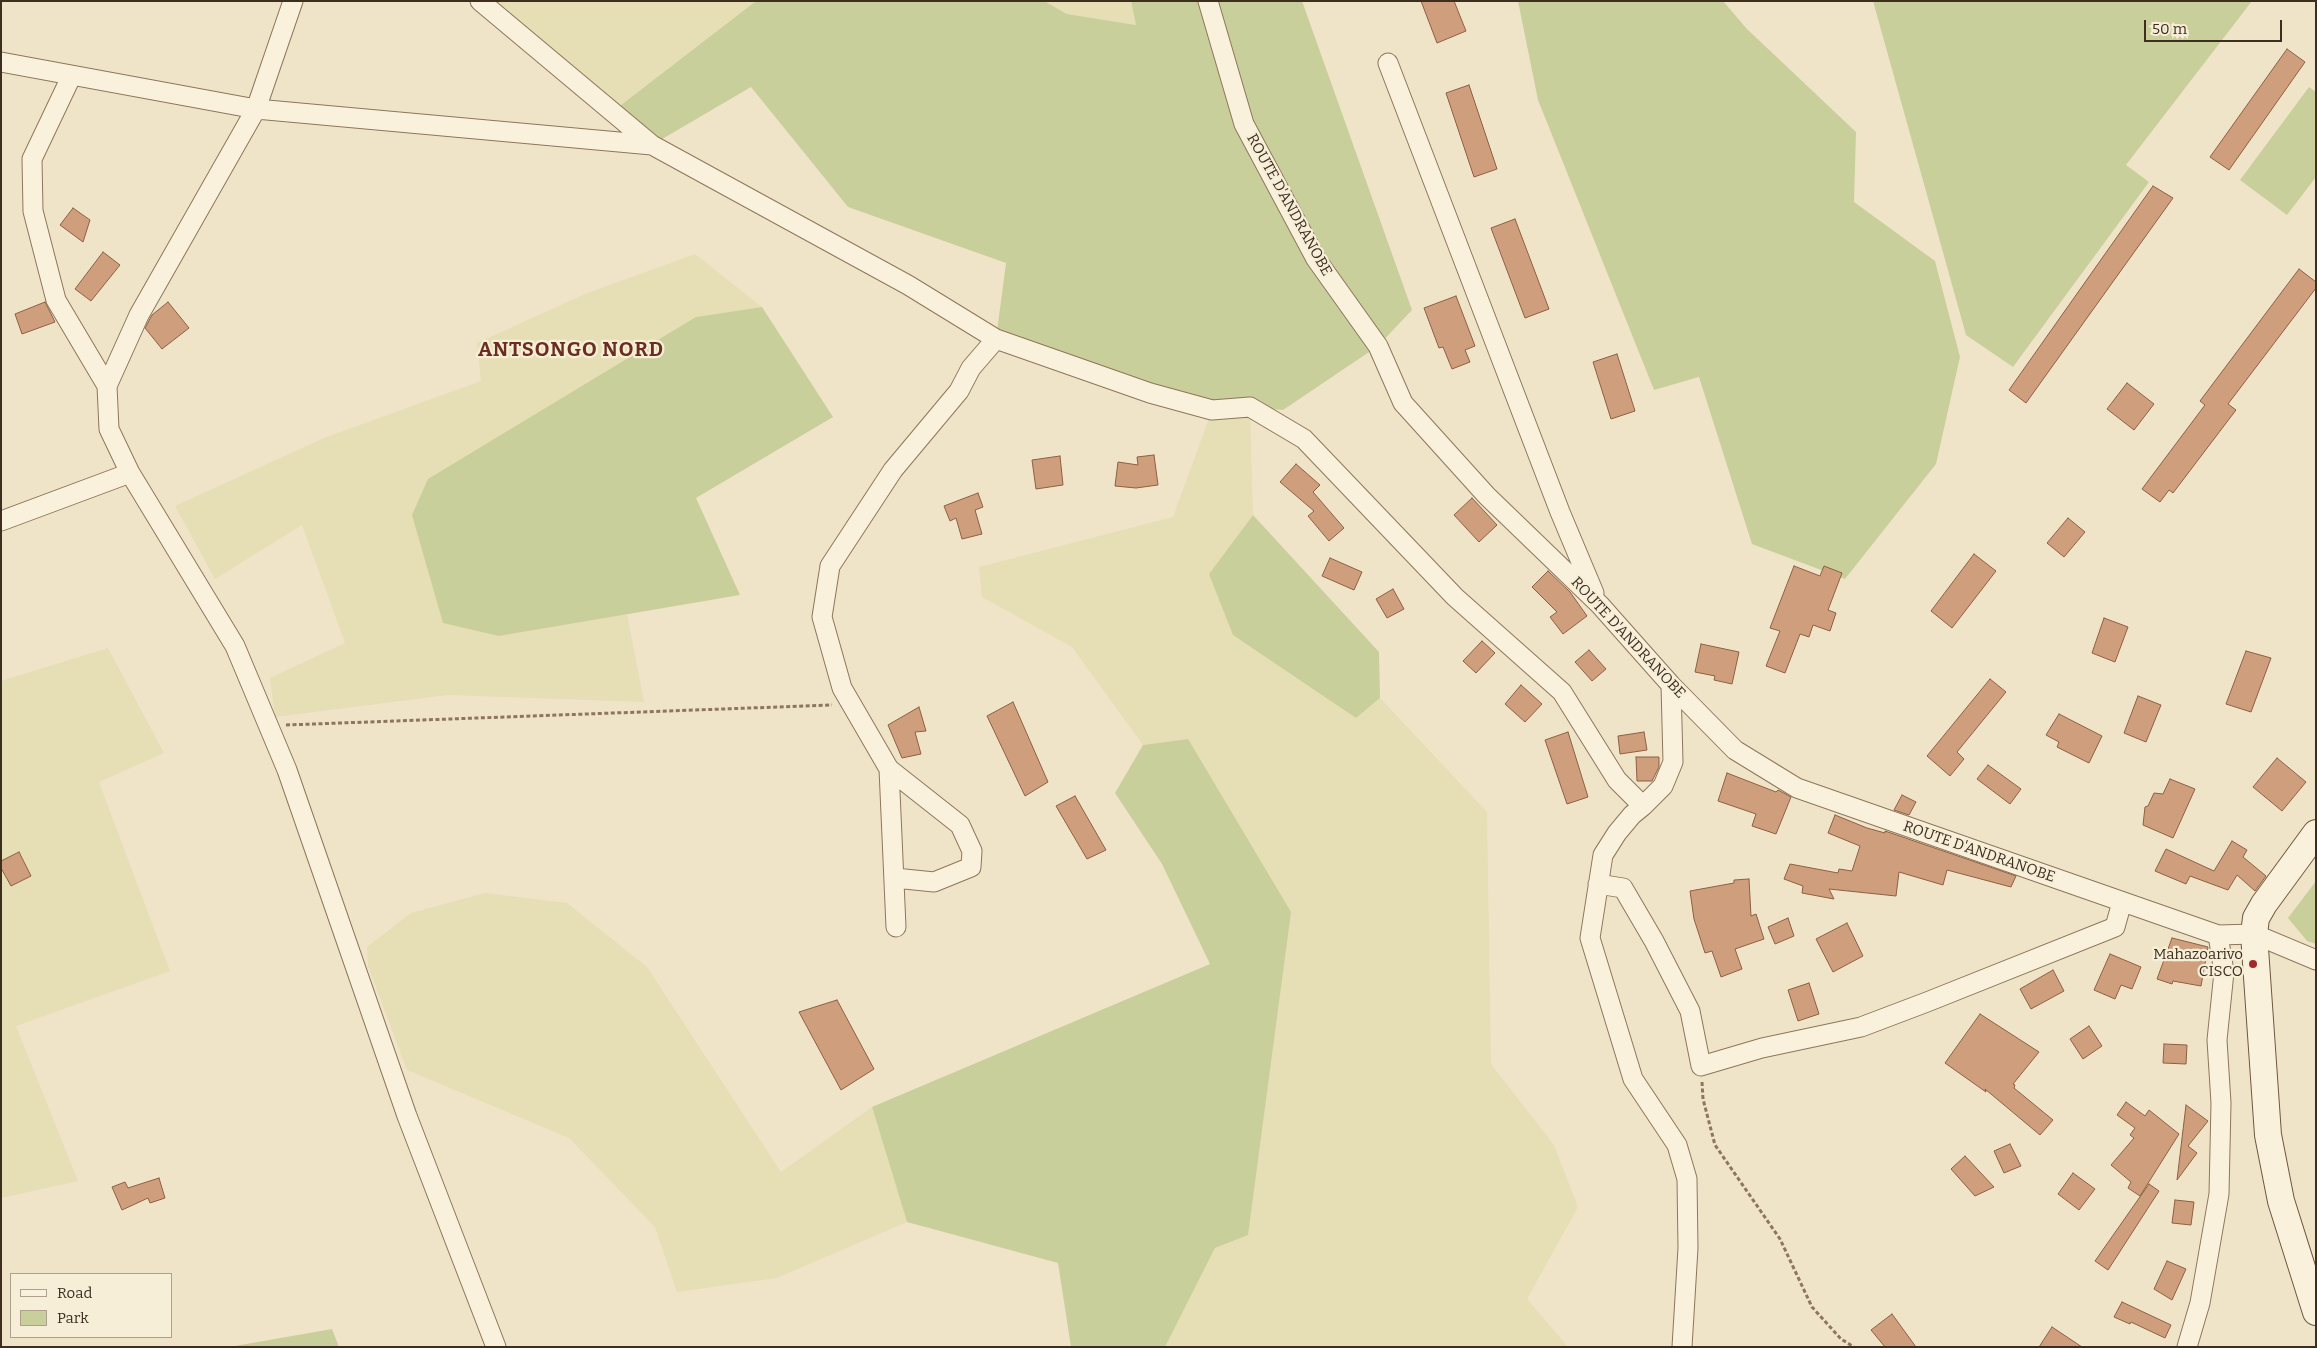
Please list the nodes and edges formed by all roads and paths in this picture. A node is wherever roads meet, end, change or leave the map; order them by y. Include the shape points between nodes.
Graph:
1 (293, 1) edge
2 (480, 1) edge
3 (1208, 1) edge
4 (1, 62) edge
5 (1388, 63) dead end
6 (71, 77) junction
7 (256, 109) junction
8 (652, 145) junction
9 (996, 339) junction
10 (107, 386) junction
11 (130, 473) junction
12 (1, 520) edge
13 (1600, 605) junction
14 (1671, 684) junction
15 (852, 704) junction
16 (268, 725) junction
17 (889, 769) junction
18 (1643, 806) junction
19 (2316, 834) edge
20 (895, 878) junction
21 (1598, 884) junction
22 (2122, 902) junction
23 (896, 927) dead end
24 (2254, 934) junction
25 (2218, 935) junction
26 (2316, 960) edge
27 (1701, 1066) junction
28 (2316, 1312) edge
29 (496, 1347) edge
30 (1682, 1347) edge
31 (1854, 1347) edge
32 (2187, 1347) edge

1 - 7 street
2 - 8 street
3 - 13 street, ROUTE D'ANDRANOBE via 1244,124 1316,259 1378,346 1403,402 1487,496
4 - 6 street
5 - 13 street via 1560,512
6 - 7 street
6 - 10 street via 32,159 33,211 56,300
7 - 8 street
7 - 10 street via 139,314
8 - 9 street via 908,285
9 - 15 street via 971,368 959,391 893,470 830,566 822,617 842,688
9 - 18 street via 1150,393 1212,410 1250,407 1304,438 1455,597 1562,692 1617,780
10 - 11 street via 109,429
11 - 12 street
11 - 16 street via 235,646
13 - 14 street, ROUTE D'ANDRANOBE
14 - 18 street via 1673,762 1663,786
14 - 22 street, ROUTE D'ANDRANOBE via 1735,750 1797,788
15 - 16 path
15 - 17 street
16 - 29 street via 287,770 407,1116
17 - 20 street
17 - 20 street via 960,825 972,851 971,867 934,882
18 - 21 street via 1617,833 1603,855
19 - 24 main road via 2264,904 2256,918
20 - 23 street
21 - 27 street via 1623,888 1654,941 1690,1012
21 - 30 street via 1590,938 1633,1079 1678,1145 1687,1179 1688,1248
22 - 25 street, ROUTE D'ANDRANOBE
22 - 27 street via 2114,928 1927,1002 1861,1027 1762,1048
24 - 25 street, ROUTE D'ANDRANOBE
24 - 26 street, ROUTE D'ANDRANOBE
24 - 28 main road via 2268,1135 2281,1201
25 - 32 street via 2224,972 2217,1040 2221,1103 2219,1194 2200,1303
27 - 31 path via 1703,1099 1715,1145 1780,1238 1812,1307 1841,1339

